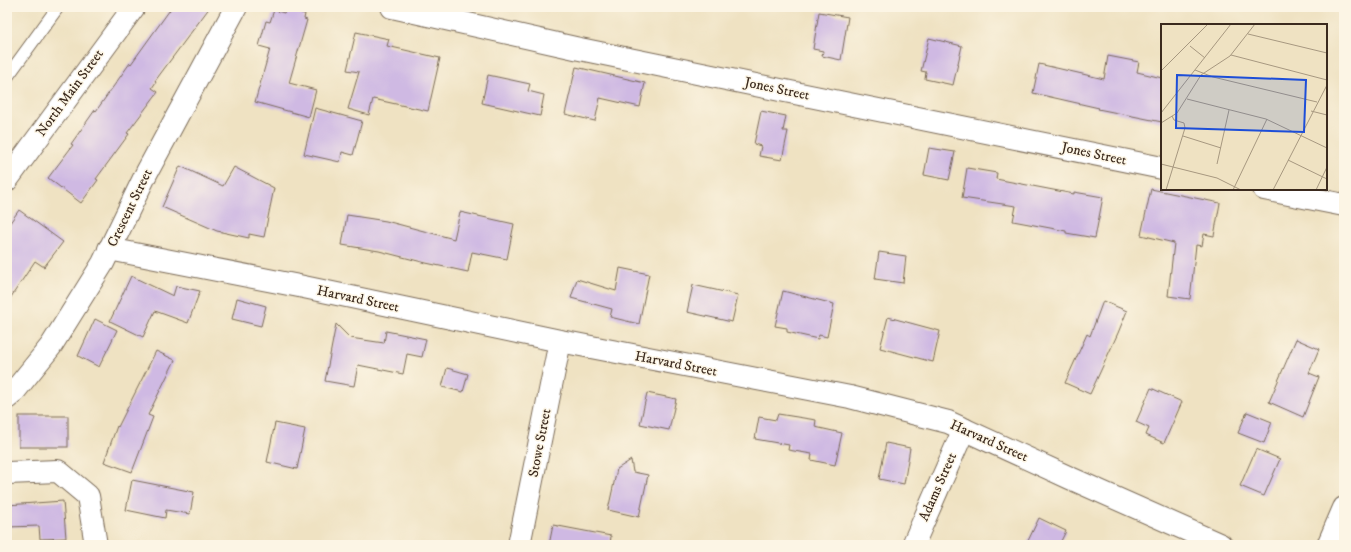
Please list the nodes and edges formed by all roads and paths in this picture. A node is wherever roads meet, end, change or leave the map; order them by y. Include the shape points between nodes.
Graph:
1 (58, 7) edge
2 (134, 7) edge
3 (236, 7) edge
4 (392, 7) edge
5 (7, 76) edge
6 (1161, 168) edge
7 (7, 180) edge
8 (1269, 190) edge
9 (1344, 205) edge
10 (109, 249) junction
11 (560, 341) junction
12 (7, 398) edge
13 (964, 429) junction
14 (7, 473) edge
15 (1344, 508) edge
16 (96, 545) edge
17 (519, 545) edge
18 (913, 545) edge
19 (1221, 545) edge
20 (1328, 545) edge

1 - 5 lane
2 - 7 street, North Main Street
3 - 10 street, Crescent Street via 147,172
4 - 6 street, Jones Street via 575,48
8 - 9 street
10 - 11 street, Harvard Street
10 - 12 street, Crescent Street via 103,263 51,346
11 - 13 street, Harvard Street via 850,397 948,422
11 - 17 street, Stowe Street
13 - 18 street, Adams Street
13 - 19 street, Harvard Street
14 - 16 street via 58,472 64,476 88,496
15 - 20 street

